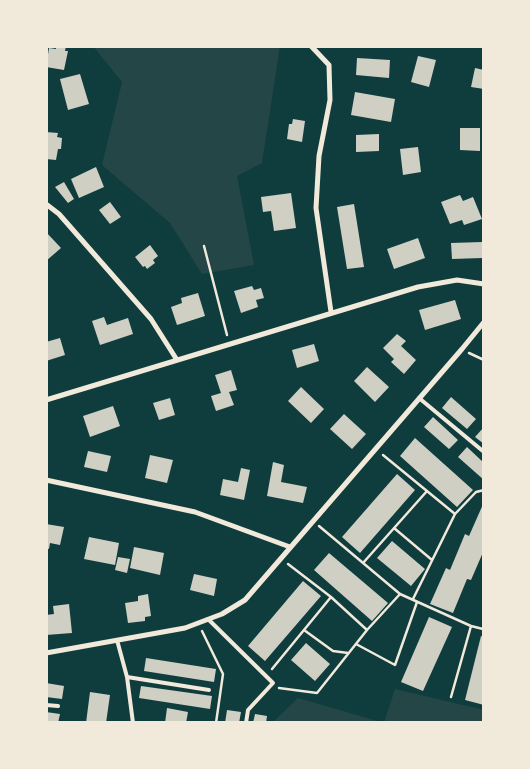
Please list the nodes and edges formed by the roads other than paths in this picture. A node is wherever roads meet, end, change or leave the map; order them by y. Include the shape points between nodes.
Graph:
1 (311, 46) edge
2 (46, 204) edge
3 (484, 284) edge
4 (331, 312) junction
5 (484, 322) edge
6 (177, 360) junction
7 (419, 398) junction
8 (46, 400) edge
9 (484, 452) edge
10 (46, 480) edge
11 (290, 547) junction
12 (208, 619) junction
13 (117, 640) junction
14 (46, 653) edge
15 (127, 677) junction
16 (210, 690) dead end
17 (46, 705) edge
18 (58, 706) dead end
19 (133, 723) edge
20 (246, 723) edge

1 - 4 street via 329,65 330,100 319,156 316,208
2 - 6 street via 59,214 150,319
3 - 4 street via 457,280 418,287
4 - 6 street
5 - 7 street
6 - 8 street
7 - 9 lane
7 - 11 street
10 - 11 street via 195,512
11 - 12 street via 244,600
12 - 13 street via 185,628
12 - 20 lane via 273,683 248,710
13 - 14 street
13 - 15 lane
15 - 16 lane
15 - 19 lane
17 - 18 lane

